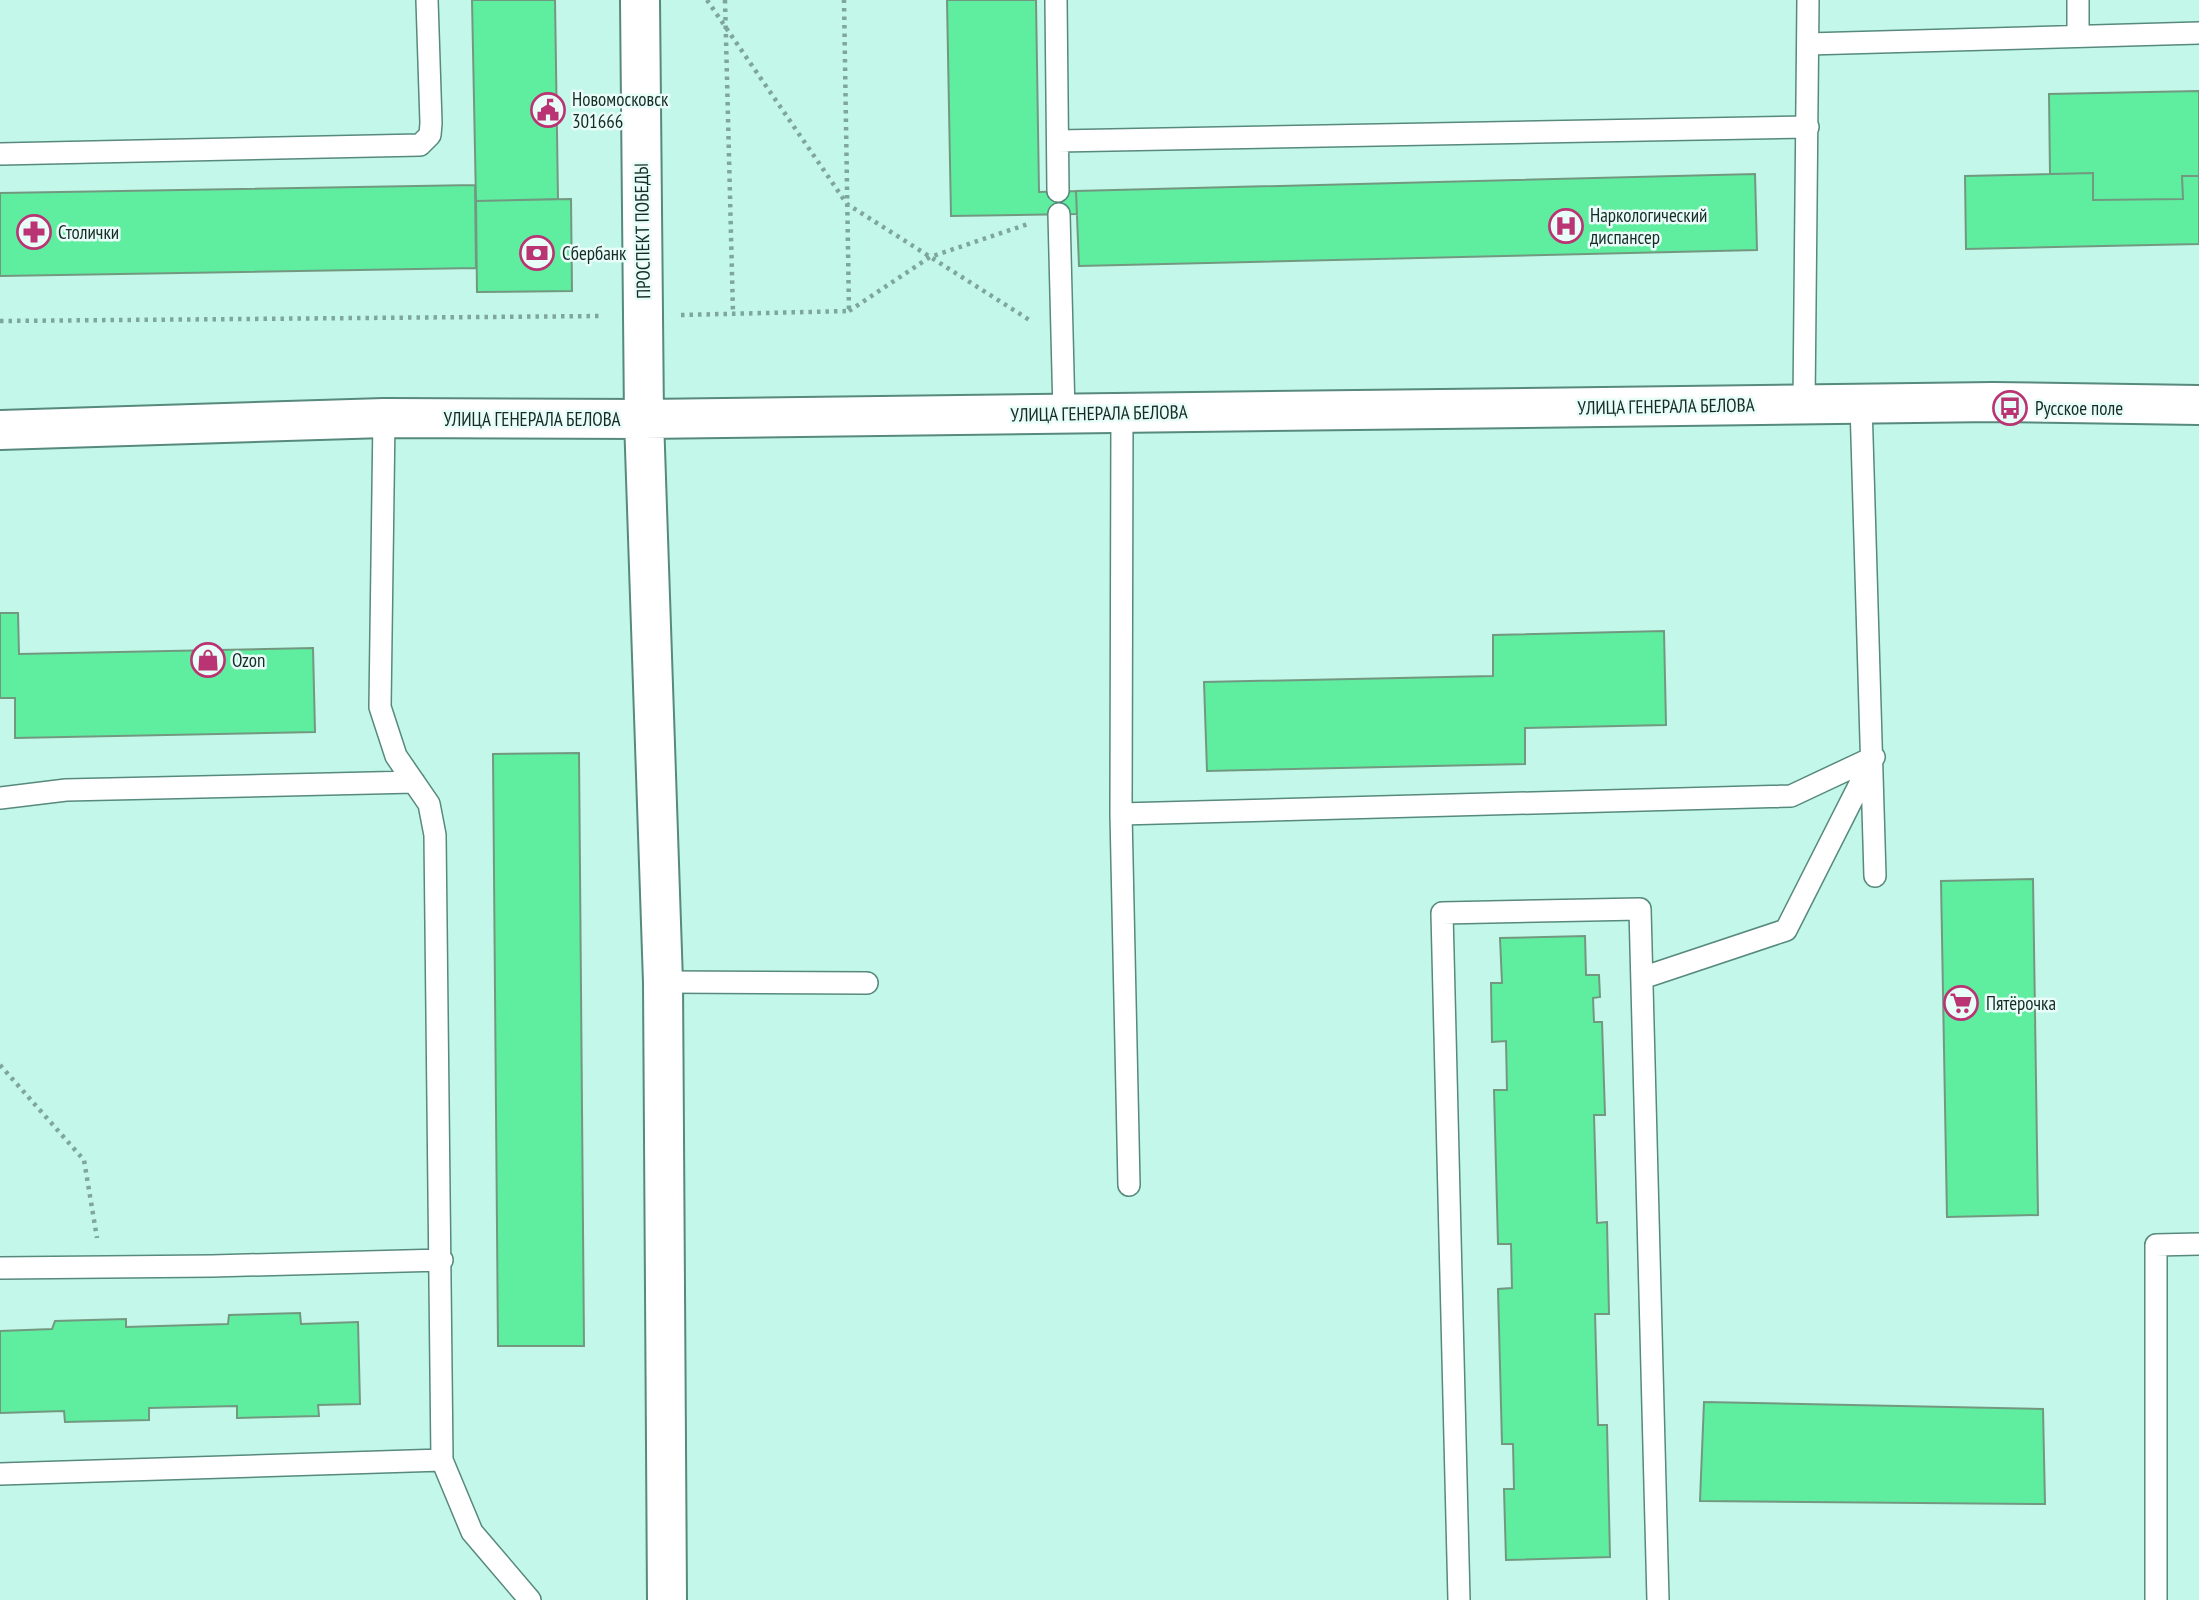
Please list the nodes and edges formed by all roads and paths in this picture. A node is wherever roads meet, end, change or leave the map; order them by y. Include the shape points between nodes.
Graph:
1 (427, 0) edge
2 (640, 0) edge
3 (707, 0) edge
4 (725, 0) edge
5 (844, 0) edge
6 (1056, 0) edge
7 (1808, 0) edge
8 (2078, 0) edge
9 (725, 26) junction
10 (2199, 33) edge
11 (2078, 36) junction
12 (1808, 44) junction
13 (1808, 127) junction
14 (1058, 141) junction
15 (0, 154) edge
16 (1058, 191) dead end
17 (847, 204) junction
18 (1059, 214) joint
19 (930, 257) junction
20 (849, 311) junction
21 (733, 313) junction
22 (643, 315) junction
23 (0, 321) edge
24 (1062, 341) junction
25 (1804, 404) junction
26 (1861, 404) junction
27 (2199, 405) edge
28 (1122, 412) junction
29 (1064, 413) junction
30 (384, 418) junction
31 (644, 419) junction
32 (0, 430) edge
33 (1874, 757) junction
34 (414, 782) junction
35 (0, 798) edge
36 (1121, 814) junction
37 (1875, 876) dead end
38 (1642, 978) junction
39 (663, 982) junction
40 (867, 983) dead end
41 (0, 1065) edge
42 (1129, 1185) dead end
43 (2199, 1244) edge
44 (442, 1260) junction
45 (102, 1267) junction
46 (0, 1268) edge
47 (442, 1460) junction
48 (0, 1475) edge
49 (530, 1600) edge
50 (667, 1600) edge
51 (1459, 1600) edge
52 (1658, 1600) edge
53 (2156, 1600) edge

1 - 15 lane via 431,123 430,135 420,145
2 - 22 street, ПРОСПЕКТ ПОБЕДЫ
3 - 9 path
4 - 9 path
5 - 17 path
6 - 14 lane
7 - 12 lane
8 - 11 lane
9 - 17 path
9 - 21 path
10 - 11 lane
11 - 12 lane
12 - 13 lane
13 - 14 lane
13 - 25 lane
14 - 16 lane
17 - 19 path
17 - 20 path
18 - 19 path
18 - 24 lane
19 - 20 path
19 - 24 path
20 - 21 path
21 - 22 path
22 - 23 path
22 - 31 street, ПРОСПЕКТ ПОБЕДЫ
24 - 29 lane
25 - 26 street, УЛИЦА ГЕНЕРАЛА БЕЛОВА
25 - 28 street, УЛИЦА ГЕНЕРАЛА БЕЛОВА
26 - 27 street, УЛИЦА ГЕНЕРАЛА БЕЛОВА
26 - 33 lane
28 - 29 street, УЛИЦА ГЕНЕРАЛА БЕЛОВА
28 - 36 lane
29 - 31 street, УЛИЦА ГЕНЕРАЛА БЕЛОВА
30 - 31 street, УЛИЦА ГЕНЕРАЛА БЕЛОВА
30 - 32 street, УЛИЦА ГЕНЕРАЛА БЕЛОВА
30 - 34 lane via 380,707 396,756
31 - 39 street, ПРОСПЕКТ ПОБЕДЫ
33 - 36 lane via 1791,796
33 - 37 lane
33 - 38 lane via 1786,930
34 - 35 lane via 66,790
34 - 44 lane via 429,804 435,835
36 - 42 lane
38 - 51 lane via 1640,909 1442,913
38 - 52 lane
39 - 40 lane
39 - 50 street, ПРОСПЕКТ ПОБЕДЫ
41 - 45 path via 84,1160
43 - 53 lane via 2156,1245
44 - 45 lane
44 - 47 lane
45 - 46 lane
47 - 48 lane
47 - 49 lane via 472,1532

